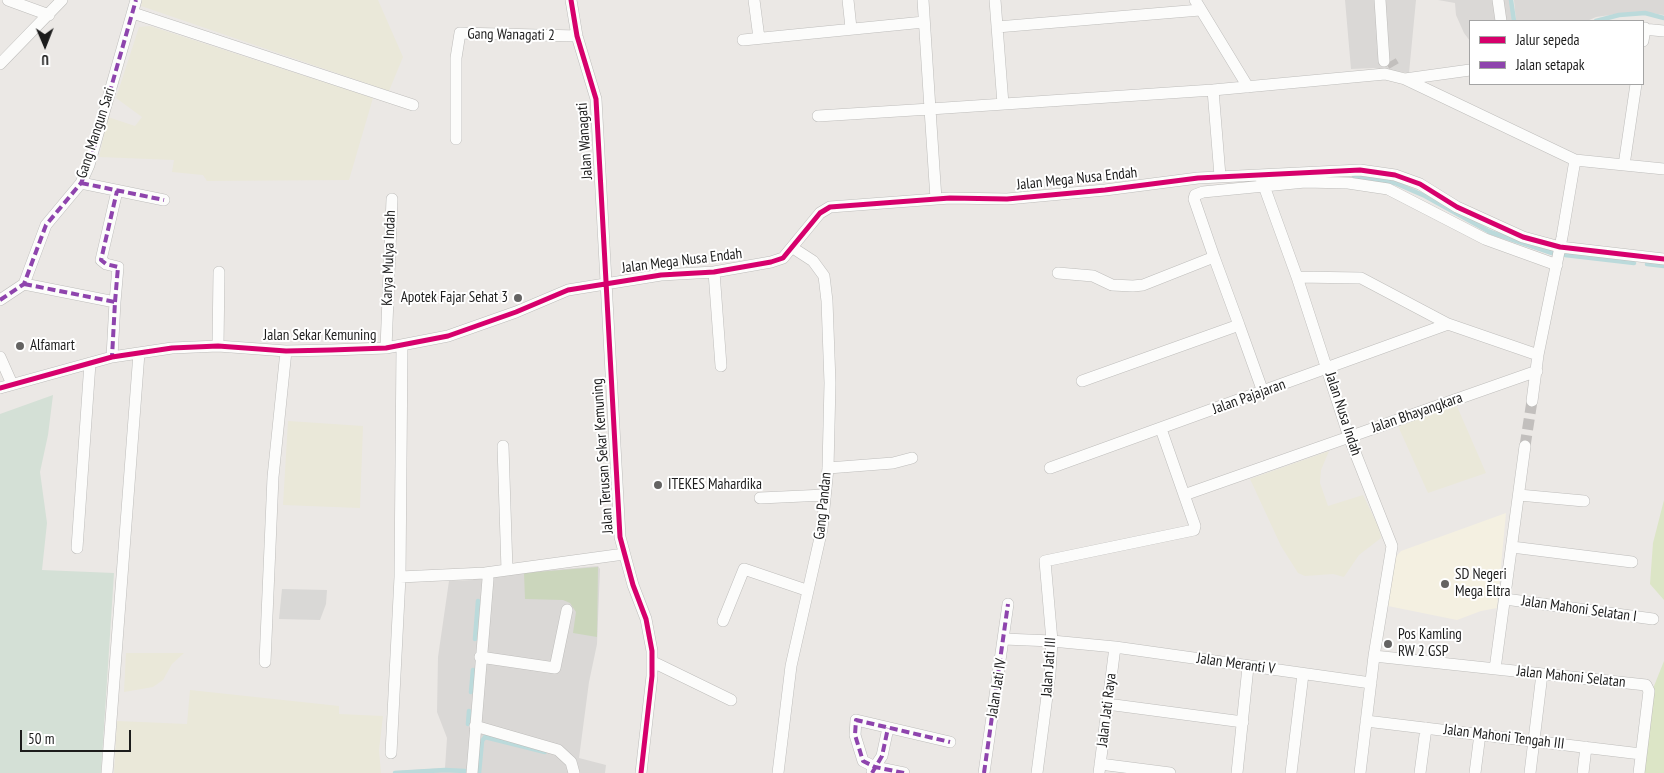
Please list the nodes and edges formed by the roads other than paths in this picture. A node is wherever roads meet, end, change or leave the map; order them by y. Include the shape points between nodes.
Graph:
1 (8, 0) edge
2 (62, 0) edge
3 (136, 0) edge
4 (571, 0) edge
5 (754, 0) edge
6 (848, 0) edge
7 (923, 0) edge
8 (995, 0) edge
9 (1380, 0) edge
10 (1498, 0) edge
11 (1198, 5) edge
12 (133, 13) junction
13 (49, 15) junction
14 (1501, 20) edge
15 (924, 22) junction
16 (997, 27) junction
17 (851, 28) junction
18 (1644, 29) edge
19 (1664, 31) edge
20 (577, 36) junction
21 (759, 38) junction
22 (743, 40) dead end
23 (0, 64) edge
24 (1390, 67) junction
25 (1469, 70) edge
26 (1636, 85) edge
27 (1248, 87) junction
28 (1213, 90) junction
29 (1003, 104) junction
30 (413, 105) dead end
31 (930, 109) junction
32 (818, 116) dead end
33 (456, 139) dead end
34 (1575, 160) junction
35 (1624, 165) junction
36 (1664, 169) edge
37 (1260, 175) junction
38 (1220, 176) junction
39 (81, 183) junction
40 (1264, 186) junction
41 (117, 191) junction
42 (392, 199) dead end
43 (936, 199) junction
44 (164, 200) dead end
45 (1560, 247) junction
46 (793, 248) junction
47 (1214, 257) junction
48 (1664, 259) edge
49 (1557, 265) junction
50 (219, 272) dead end
51 (714, 272) junction
52 (1058, 273) dead end
53 (1297, 277) junction
54 (604, 283) junction
55 (24, 284) junction
56 (0, 300) edge
57 (114, 302) junction
58 (1448, 324) junction
59 (1239, 325) junction
60 (218, 346) junction
61 (402, 346) junction
62 (386, 348) junction
63 (286, 351) junction
64 (139, 353) junction
65 (1538, 355) junction
66 (0, 357) edge
67 (112, 357) junction
68 (90, 363) junction
69 (721, 366) dead end
70 (1328, 368) junction
71 (1537, 371) junction
72 (1082, 381) dead end
73 (12, 384) junction
74 (0, 388) edge
75 (1263, 392) junction
76 (1532, 401) tunnel mouth
77 (1161, 429) junction
78 (1349, 437) junction
79 (502, 446) dead end
80 (1525, 446) tunnel mouth
81 (912, 458) dead end
82 (828, 468) junction
83 (1050, 468) dead end
84 (1184, 495) junction
85 (1520, 495) junction
86 (825, 496) junction
87 (760, 498) dead end
88 (1584, 501) dead end
89 (1512, 547) junction
90 (77, 548) dead end
91 (624, 554) junction
92 (1632, 562) dead end
93 (507, 570) junction
94 (400, 577) junction
95 (488, 580) dead end
96 (806, 590) junction
97 (1505, 599) junction
98 (1008, 604) dead end
99 (567, 610) dead end
100 (1653, 619) dead end
101 (723, 621) dead end
102 (1004, 639) junction
103 (1052, 640) junction
104 (1115, 646) junction
105 (1374, 656) junction
106 (480, 657) junction
107 (265, 662) dead end
108 (653, 662) junction
109 (1248, 667) junction
110 (1495, 669) junction
111 (1303, 674) junction
112 (1542, 674) junction
113 (1371, 683) junction
114 (731, 700) dead end
115 (1107, 704) junction
116 (1366, 721) junction
117 (1243, 722) junction
118 (475, 726) junction
119 (888, 728) junction
120 (1426, 728) junction
121 (1480, 734) junction
122 (1534, 741) junction
123 (950, 742) dead end
124 (1586, 747) junction
125 (392, 753) dead end
126 (1641, 754) junction
127 (1099, 768) edge
128 (873, 770) edge
129 (107, 773) edge
130 (472, 773) edge
131 (574, 773) edge
132 (641, 773) edge
133 (777, 773) edge
134 (904, 773) edge
135 (984, 773) edge
136 (1037, 773) edge
137 (1170, 773) edge
138 (1237, 773) edge
139 (1291, 773) edge
140 (1360, 773) edge
141 (1420, 773) edge
142 (1475, 773) edge
143 (1530, 773) edge
144 (1583, 773) edge
145 (1639, 773) edge

1 - 13 street
2 - 13 street
3 - 12 street, Gang Mangun Sari
4 - 20 street, Jalan Wanagati
5 - 21 street
6 - 17 street
7 - 15 street
8 - 16 street
9 - 24 street
10 - 14 street
11 - 16 street
11 - 27 street
12 - 30 street
12 - 39 street, Gang Mangun Sari
13 - 23 street
15 - 17 street
15 - 31 street
16 - 29 street
17 - 21 street
18 - 19 street
20 - 33 street, Gang Wanagati 2 via 460,33 456,58
20 - 54 street, Jalan Wanagati via 596,99
21 - 22 street
24 - 25 street
24 - 27 street
24 - 34 street
26 - 35 street
27 - 28 street
28 - 29 street
28 - 38 street
29 - 31 street
31 - 32 street
31 - 43 street
34 - 35 street
34 - 45 street
35 - 36 street
37 - 38 street, Jalan Mega Nusa Endah
37 - 40 street, Jalan Nusa Indah
37 - 45 street, Jalan Mega Nusa Endah via 1360,170 1396,175 1523,237
38 - 43 street, Jalan Mega Nusa Endah via 1017,198
39 - 41 street
39 - 55 street, Gang Mangun Sari via 46,226
40 - 47 street via 1195,195
40 - 49 street via 1348,182 1388,190 1485,239
40 - 53 street, Jalan Nusa Indah
41 - 44 street
41 - 57 street via 101,260 118,267
42 - 62 street, Karya Mulya Indah
43 - 46 street, Jalan Mega Nusa Endah via 830,207 820,213
45 - 48 street, Jalan Mega Nusa Endah
45 - 49 street
46 - 51 street, Jalan Mega Nusa Endah via 783,258 771,262
46 - 82 street, Gang Pandan via 813,260 824,276 830,383
47 - 52 street via 1143,285 1112,285 1093,276
47 - 59 street
49 - 65 street
50 - 60 street
51 - 54 street, Jalan Mega Nusa Endah
51 - 69 street
53 - 58 street via 1361,278
53 - 70 street, Jalan Nusa Indah
54 - 61 street, Jalan Sekar Kemuning via 568,290 448,336
54 - 91 street, Jalan Terusan Sekar Kemuning via 620,537
55 - 56 street
55 - 57 street
57 - 67 street
58 - 65 street
58 - 70 street, Jalan Pajajaran
59 - 72 street
59 - 75 street
60 - 63 street, Jalan Sekar Kemuning
60 - 64 street, Jalan Sekar Kemuning
61 - 62 street, Jalan Sekar Kemuning
61 - 94 street
62 - 63 street, Jalan Sekar Kemuning
63 - 107 street via 273,477
64 - 67 street, Jalan Sekar Kemuning
64 - 129 street
65 - 71 street
66 - 73 street
67 - 68 street, Jalan Sekar Kemuning
68 - 73 street, Jalan Sekar Kemuning
68 - 90 street
70 - 75 street, Jalan Pajajaran
70 - 78 street, Jalan Nusa Indah
71 - 76 street
71 - 78 street, Jalan Bhayangkara
73 - 74 street, Jalan Sekar Kemuning
75 - 77 street, Jalan Pajajaran
77 - 83 street, Jalan Pajajaran
77 - 84 street
78 - 84 street, Jalan Bhayangkara
78 - 105 street, Jalan Nusa Indah via 1392,546
79 - 93 street
80 - 85 street, Jalan Mahoni Selatan
81 - 82 street via 894,463
82 - 86 street, Gang Pandan
84 - 103 street, Jalan Jati III via 1195,526 1190,533 1045,561
85 - 88 street
85 - 89 street, Jalan Mahoni Selatan
86 - 87 street
86 - 96 street, Gang Pandan via 818,549
89 - 92 street
89 - 97 street, Jalan Mahoni Selatan
91 - 93 street
91 - 108 street, Jalan Terusan Sekar Kemuning via 646,619
93 - 94 street
94 - 125 street
95 - 106 street
96 - 101 street via 744,569
96 - 133 street, Gang Pandan via 791,666
97 - 100 street, Jalan Mahoni Selatan I
97 - 110 street, Jalan Mahoni Selatan
98 - 102 street, Jalan Jati IV
99 - 106 street via 555,668
102 - 103 street, Jalan Meranti V
102 - 135 street, Jalan Jati IV
103 - 104 street, Jalan Meranti V
103 - 136 street, Jalan Jati III
104 - 109 street, Jalan Meranti V
104 - 115 street, Jalan Jati Raya
105 - 110 street, Jalan Mahoni Selatan
105 - 113 street, Jalan Nusa Indah
106 - 118 street
108 - 114 street
108 - 132 street, Jalan Terusan Sekar Kemuning
109 - 111 street, Jalan Meranti V
109 - 117 street
110 - 112 street, Jalan Mahoni Selatan
111 - 113 street, Jalan Meranti V
111 - 139 street
112 - 122 street
112 - 126 street, Jalan Mahoni Selatan via 1646,685 1649,691
113 - 116 street, Jalan Nusa Indah
115 - 117 street
115 - 127 street, Jalan Jati Raya
116 - 120 street, Jalan Mahoni Tengah III
116 - 140 street, Jalan Nusa Indah
117 - 138 street
118 - 130 street
118 - 131 street via 558,750 571,762
119 - 123 street
119 - 128 street via 882,756
119 - 128 street via 856,720 855,735 863,761
120 - 121 street, Jalan Mahoni Tengah III
120 - 141 street
121 - 122 street, Jalan Mahoni Tengah III
121 - 142 street
122 - 124 street, Jalan Mahoni Tengah III
122 - 143 street
124 - 126 street, Jalan Mahoni Tengah III
124 - 144 street
126 - 145 street
127 - 137 street
128 - 134 street

